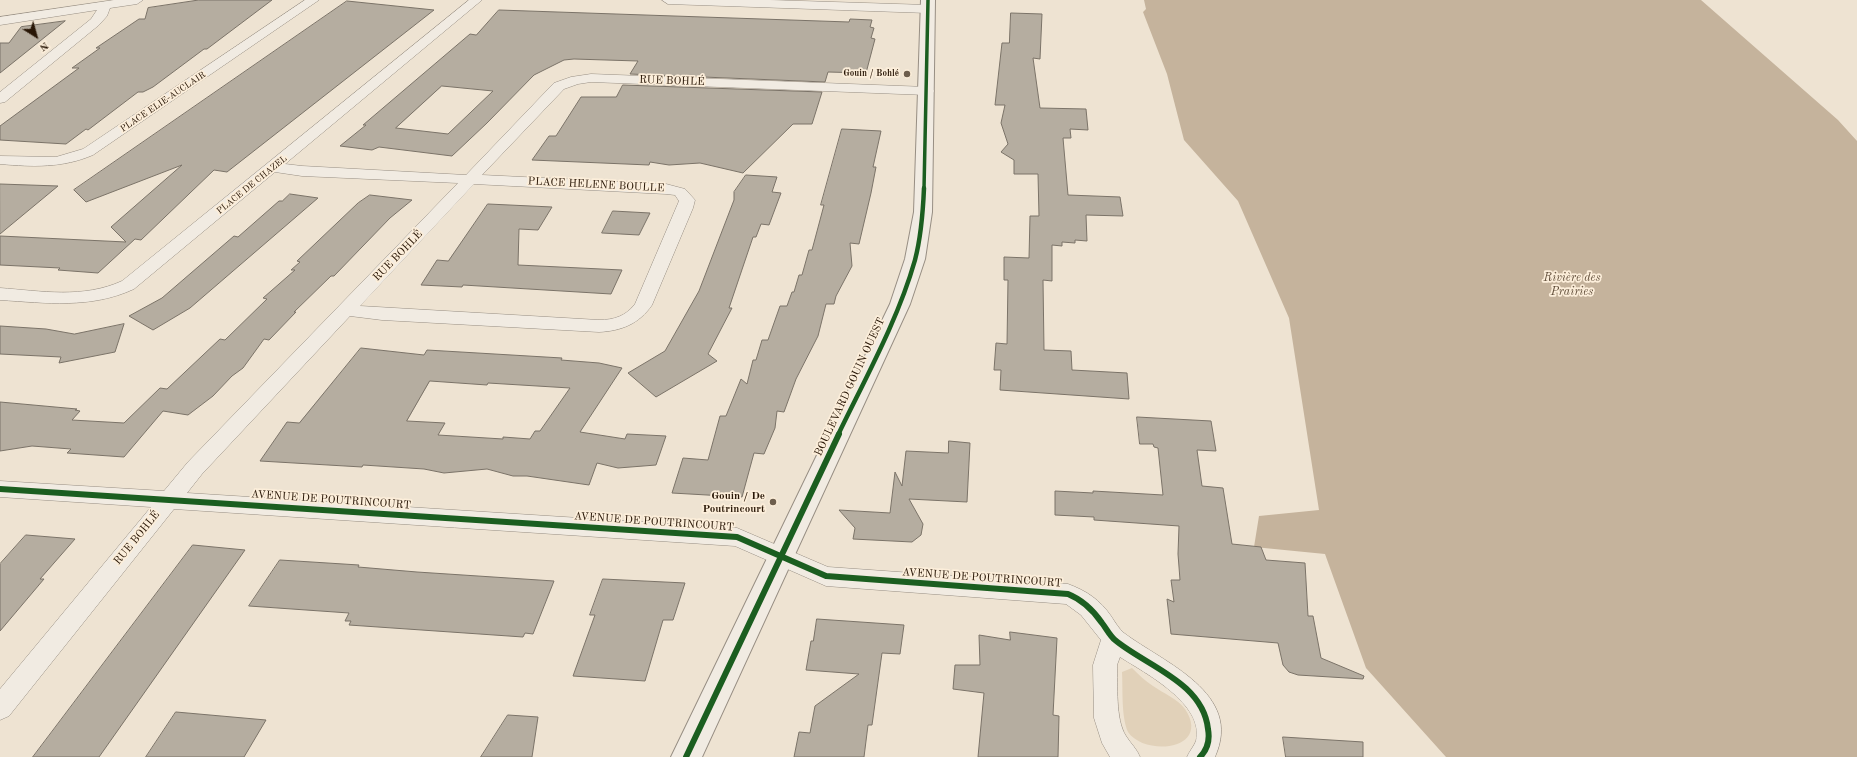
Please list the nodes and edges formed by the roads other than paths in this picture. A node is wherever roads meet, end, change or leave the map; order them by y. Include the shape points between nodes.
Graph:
1 (137, 0) edge
2 (313, 0) edge
3 (476, 0) edge
4 (668, 0) edge
5 (691, 0) edge
6 (105, 5) junction
7 (928, 5) edge
8 (0, 21) edge
9 (926, 91) junction
10 (0, 99) edge
11 (0, 160) edge
12 (273, 168) junction
13 (472, 179) junction
14 (0, 294) edge
15 (346, 310) junction
16 (0, 489) edge
17 (168, 500) junction
18 (781, 556) junction
19 (1113, 639) junction
20 (0, 708) edge
21 (686, 757) edge
22 (1127, 757) edge
23 (1200, 757) edge

1 - 6 street
2 - 11 street, PLACE ELIE-AUCLAIR via 88,152 58,162
3 - 12 street, PLACE DE CHAZEL
4 - 5 street
5 - 7 street
6 - 8 street
6 - 10 street via 98,19
7 - 9 street, BOULEVARD GOUIN OUEST
9 - 13 street, RUE BOHLÉ via 591,78 576,80 557,89
9 - 18 street, BOULEVARD GOUIN OUEST via 923,212 919,244 910,276 900,304
12 - 13 street, PLACE HELENE BOULLE
12 - 14 street, PLACE DE CHAZEL via 122,289 89,298
13 - 15 street, RUE BOHLÉ
13 - 15 street, PLACE HELENE BOULLE via 671,189 683,194 687,203 643,305 637,314 620,323 599,326
15 - 17 street, RUE BOHLÉ via 195,468
16 - 17 street, AVENUE DE POUTRINCOURT
17 - 18 street, AVENUE DE POUTRINCOURT via 737,537
17 - 20 street, RUE BOHLÉ
18 - 19 street, AVENUE DE POUTRINCOURT via 826,576 1068,594 1090,608 1103,622
18 - 21 street, BOULEVARD GOUIN OUEST
19 - 22 street via 1105,665 1107,718 1115,743
19 - 23 street, AVENUE DE POUTRINCOURT via 1179,683 1197,700 1208,722 1210,733 1204,753

